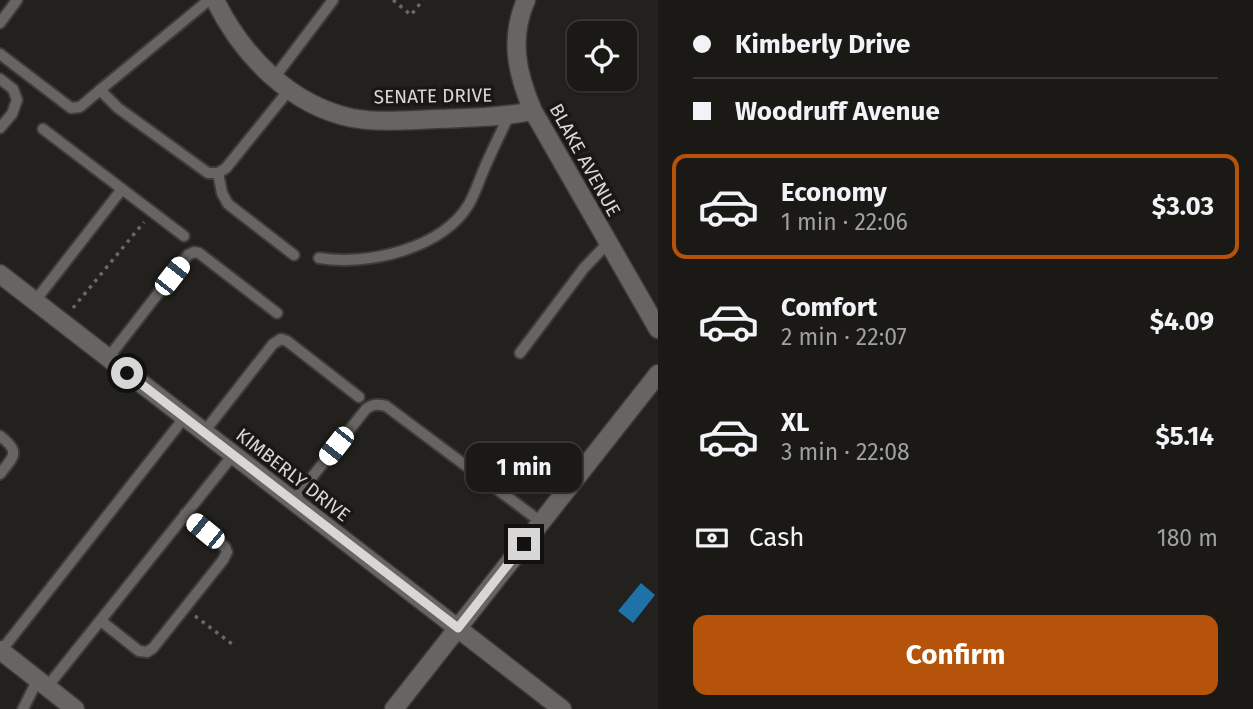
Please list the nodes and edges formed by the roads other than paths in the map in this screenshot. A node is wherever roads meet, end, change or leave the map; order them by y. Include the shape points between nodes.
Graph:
1 (17, 0) edge
2 (209, 0) edge
3 (215, 0) edge
4 (333, 0) edge
5 (526, 0) edge
6 (0, 23) edge
7 (0, 54) edge
8 (274, 78) junction
9 (0, 79) edge
10 (100, 90) junction
11 (289, 90) junction
12 (533, 111) junction
13 (509, 115) junction
14 (0, 128) edge
15 (43, 129) dead end
16 (218, 173) junction
17 (122, 189) junction
18 (184, 236) dead end
19 (608, 243) junction
20 (294, 255) dead end
21 (319, 258) dead end
22 (0, 274) edge
23 (35, 301) junction
24 (277, 313) dead end
25 (658, 330) edge
26 (520, 353) dead end
27 (108, 358) junction
28 (658, 374) edge
29 (359, 397) dead end
30 (184, 418) junction
31 (204, 432) junction
32 (0, 436) edge
33 (233, 456) junction
34 (0, 474) edge
35 (293, 501) junction
36 (185, 514) junction
37 (541, 523) junction
38 (101, 621) junction
39 (458, 628) junction
40 (0, 650) edge
41 (42, 683) junction
42 (23, 709) edge
43 (75, 709) edge
44 (394, 709) edge
45 (562, 709) edge

1 - 6 lane
2 - 10 lane
3 - 8 street, SENATE DRIVE via 238,41
4 - 8 lane
5 - 12 street, BLAKE AVENUE via 518,18 515,53
7 - 10 lane via 71,108 80,107
8 - 11 street, SENATE DRIVE
9 - 14 lane via 13,89 17,100
10 - 16 lane via 208,173
11 - 13 street, SENATE DRIVE via 325,110 354,118
11 - 16 lane
12 - 13 street, SENATE DRIVE
12 - 19 street, BLAKE AVENUE
13 - 21 lane via 468,205 446,230 375,258
15 - 17 lane
16 - 20 lane via 228,204
17 - 18 lane
17 - 23 lane
19 - 25 street, BLAKE AVENUE
19 - 26 lane
22 - 23 street, KIMBERLY DRIVE
23 - 27 street, KIMBERLY DRIVE
24 - 27 lane via 194,252
27 - 30 street, KIMBERLY DRIVE
28 - 37 street
29 - 31 lane via 281,340 273,344
30 - 31 street, KIMBERLY DRIVE
30 - 40 lane
31 - 33 street, KIMBERLY DRIVE
32 - 34 lane via 14,450
33 - 35 street, KIMBERLY DRIVE
33 - 36 lane
35 - 37 lane via 366,409 379,404
35 - 39 street, KIMBERLY DRIVE
36 - 38 lane
36 - 38 lane via 227,552 185,608 147,652 139,651
37 - 39 street
38 - 41 lane
39 - 44 street
39 - 45 street, KIMBERLY DRIVE
40 - 41 street
41 - 42 lane
41 - 43 street

